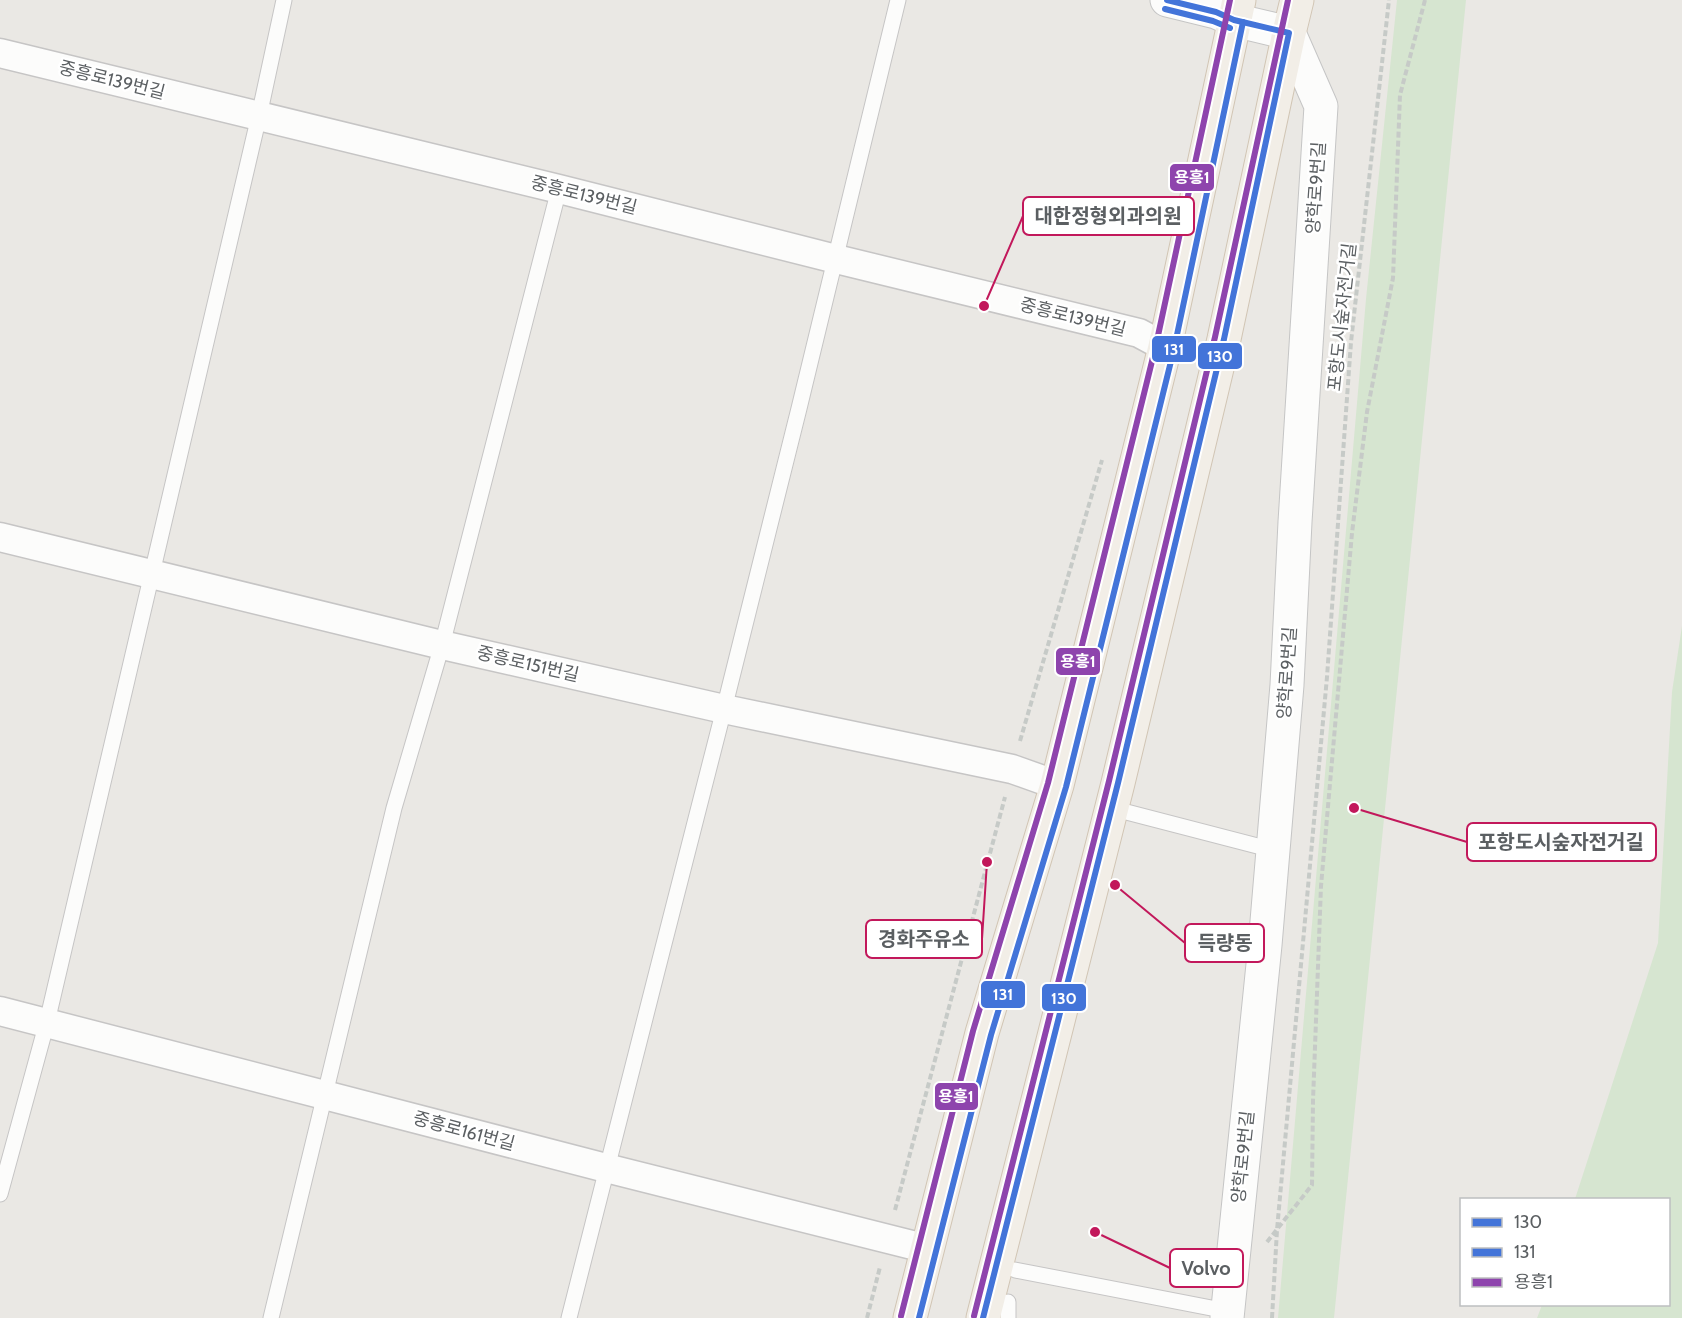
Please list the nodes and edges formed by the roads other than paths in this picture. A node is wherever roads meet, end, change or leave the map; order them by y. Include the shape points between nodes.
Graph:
1 (284, 0) edge
2 (898, 0) edge
3 (1167, 0) edge
4 (1297, 0) edge
5 (1237, 10) edge
6 (1289, 33) junction
7 (0, 53) edge
8 (259, 116) junction
9 (559, 189) junction
10 (836, 259) junction
11 (1165, 347) junction
12 (0, 537) edge
13 (151, 574) junction
14 (442, 645) junction
15 (724, 709) junction
16 (1057, 784) junction
17 (1112, 808) junction
18 (1273, 850) junction
19 (0, 1011) edge
20 (47, 1022) junction
21 (324, 1094) junction
22 (606, 1168) junction
23 (1016, 1187) junction
24 (0, 1194) edge
25 (928, 1249) junction
26 (1015, 1270) junction
27 (1001, 1314) edge
28 (1227, 1315) edge
29 (270, 1318) edge
30 (569, 1318) edge
31 (910, 1318) edge

1 - 8 lane
2 - 10 lane
3 - 5 main road via 1216,12
4 - 6 main road
5 - 6 main road
5 - 11 main road
6 - 17 main road via 1224,339
6 - 18 main road, 양학로9번길 via 1321,106 1287,685
7 - 8 street, 중흥로139번길
8 - 9 street, 중흥로139번길
8 - 13 lane
9 - 10 street, 중흥로139번길
9 - 14 lane
10 - 11 street, 중흥로139번길 via 1139,333
10 - 15 lane
11 - 16 main road
12 - 13 street, 중흥로151번길
13 - 14 street, 중흥로151번길
13 - 20 lane
14 - 15 street, 중흥로151번길
14 - 21 lane via 394,808
15 - 16 street, 중흥로151번길 via 1012,769
15 - 22 lane
16 - 25 main road via 982,1033
17 - 18 lane
17 - 23 main road
18 - 28 main road, 양학로9번길
19 - 20 street, 중흥로161번길
20 - 21 street, 중흥로161번길
20 - 24 lane
21 - 22 street, 중흥로161번길
21 - 29 lane
22 - 25 street, 중흥로161번길
22 - 30 lane
23 - 26 main road via 1022,1238
23 - 27 main road
25 - 31 main road
26 - 27 main road
26 - 28 lane

